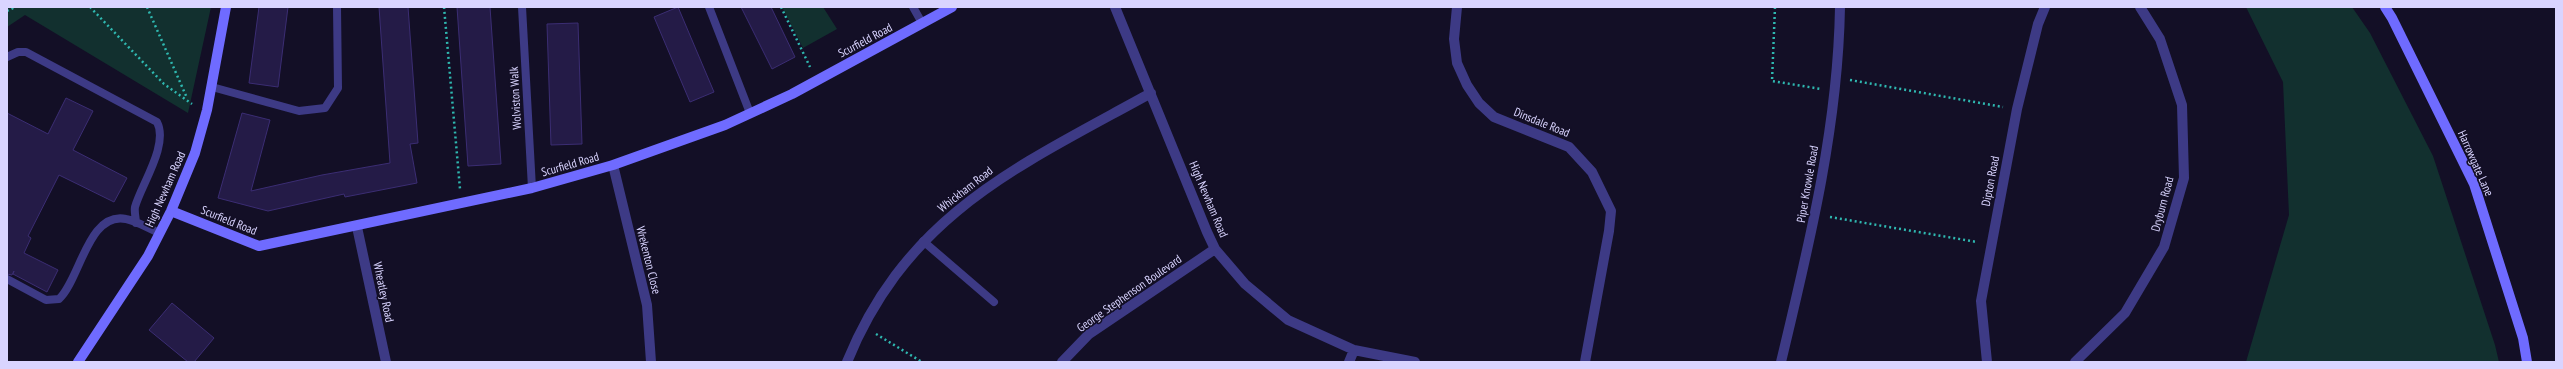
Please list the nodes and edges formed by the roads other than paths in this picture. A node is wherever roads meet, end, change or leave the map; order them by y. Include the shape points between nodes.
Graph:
1 (226, 7) edge
2 (337, 7) edge
3 (522, 7) edge
4 (709, 7) edge
5 (913, 7) edge
6 (952, 7) edge
7 (1115, 7) edge
8 (1457, 7) edge
9 (1840, 7) edge
10 (2045, 7) edge
11 (2140, 7) edge
12 (2385, 7) edge
13 (922, 23) junction
14 (7, 57) edge
15 (212, 88) junction
16 (1151, 93) junction
17 (750, 113) junction
18 (612, 165) junction
19 (532, 188) junction
20 (172, 211) junction
21 (136, 223) junction
22 (356, 227) junction
23 (160, 233) junction
24 (923, 241) junction
25 (1215, 249) junction
26 (7, 279) edge
27 (994, 302) dead end
28 (1354, 350) junction
29 (78, 362) edge
30 (386, 362) edge
31 (652, 362) edge
32 (847, 362) edge
33 (1062, 362) edge
34 (1349, 362) edge
35 (1415, 362) edge
36 (1585, 362) edge
37 (1781, 362) edge
38 (1987, 362) edge
39 (2075, 362) edge
40 (2527, 362) edge

1 - 15 street, High Newham Road
2 - 15 lane via 338,88 325,108 299,111
3 - 19 lane, Wolviston Walk
4 - 17 lane
5 - 13 lane
6 - 13 street, Scurfield Road
7 - 16 street, High Newham Road
8 - 36 street, Dinsdale Road via 1454,39 1457,63 1479,103 1494,117 1569,148 1592,172 1611,212 1610,231
9 - 37 street, Piper Knowle Road via 1837,78 1816,215
10 - 38 street, Dipton Road via 2038,24 2017,109 1981,301
11 - 39 street, Dryburn Road via 2160,39 2182,105 2184,178 2164,247 2125,313
12 - 40 street, Harrowgate Lane via 2474,184 2523,338
13 - 17 street, Scurfield Road
14 - 21 lane via 18,52 26,52 157,122 161,130 160,138 151,170 135,209
15 - 20 street, High Newham Road via 195,153
16 - 24 street, Whickham Road via 1010,171 960,207
16 - 25 street, High Newham Road
17 - 18 street, Scurfield Road via 694,137
18 - 19 street, Scurfield Road
18 - 31 street, Wrekenton Close via 646,305
19 - 22 street, Scurfield Road
20 - 22 street, Scurfield Road via 260,246
20 - 23 street, High Newham Road
21 - 23 lane
21 - 26 lane via 118,218 100,227 59,299 46,300
22 - 30 street, Wheatley Road
23 - 29 street, High Newham Road via 148,256
24 - 27 lane
24 - 32 street, Whickham Road via 888,284 863,325
25 - 28 street, High Newham Road via 1245,284 1288,320
25 - 33 street, George Stephenson Boulevard via 1089,334
28 - 34 street
28 - 35 street, High Newham Road

